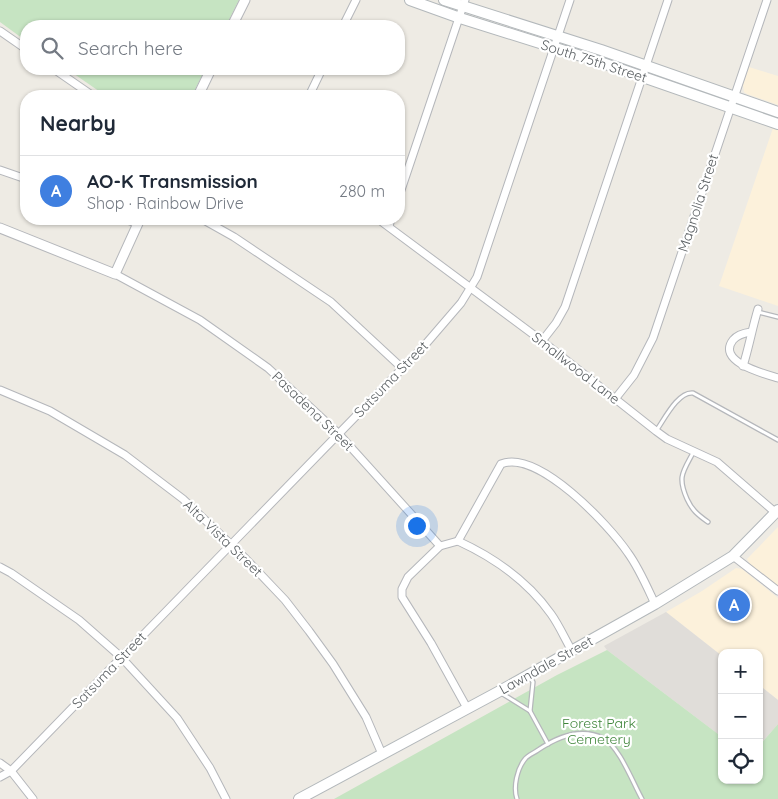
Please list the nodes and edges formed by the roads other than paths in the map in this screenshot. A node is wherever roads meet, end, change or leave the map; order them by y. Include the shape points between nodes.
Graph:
1 (244, 0) edge
2 (356, 0) edge
3 (410, 0) edge
4 (444, 0) edge
5 (570, 0) edge
6 (668, 0) edge
7 (768, 0) edge
8 (464, 3) edge
9 (460, 18) junction
10 (235, 20) edge
11 (346, 20) edge
12 (0, 31) edge
13 (558, 37) junction
14 (20, 45) edge
15 (554, 48) junction
16 (646, 66) junction
17 (63, 75) edge
18 (208, 75) edge
19 (319, 75) edge
20 (642, 77) junction
21 (84, 90) edge
22 (201, 90) edge
23 (312, 90) edge
24 (734, 96) junction
25 (730, 107) junction
26 (778, 112) edge
27 (778, 124) edge
28 (0, 170) edge
29 (20, 177) edge
30 (405, 178) edge
31 (138, 225) edge
32 (213, 225) edge
33 (394, 225) edge
34 (0, 228) edge
35 (115, 274) junction
36 (471, 287) junction
37 (758, 310) joint
38 (778, 317) edge
39 (750, 332) junction
40 (542, 341) junction
41 (743, 366) junction
42 (402, 368) junction
43 (778, 378) edge
44 (0, 390) edge
45 (615, 399) junction
46 (656, 431) junction
47 (338, 433) junction
48 (778, 440) edge
49 (695, 450) junction
50 (777, 511) edge
51 (708, 522) dead end
52 (458, 541) junction
53 (231, 545) junction
54 (440, 546) junction
55 (733, 556) junction
56 (0, 567) edge
57 (778, 591) edge
58 (655, 604) junction
59 (572, 651) junction
60 (121, 657) junction
61 (528, 675) junction
62 (498, 692) junction
63 (467, 708) junction
64 (530, 712) junction
65 (548, 744) junction
66 (382, 754) junction
67 (0, 763) edge
68 (10, 771) junction
69 (0, 777) edge
70 (33, 799) edge
71 (226, 799) edge
72 (299, 799) edge
73 (517, 799) edge
74 (642, 799) edge

1 - 10 street
2 - 11 street
3 - 9 main road, South 75th Street
4 - 8 main road, South 75th Street
5 - 13 street, Satsuma Street
6 - 16 street
7 - 24 street, Magnolia Street
8 - 9 street
8 - 13 main road, South 75th Street
9 - 15 main road, South 75th Street
9 - 30 street
12 - 14 street
13 - 15 street, Satsuma Street
13 - 16 main road, South 75th Street
15 - 20 main road, South 75th Street
15 - 36 street, Satsuma Street
16 - 20 street
16 - 24 main road, South 75th Street
17 - 21 street
18 - 22 street
19 - 23 street
20 - 25 main road, South 75th Street
20 - 40 street via 565,307
24 - 25 street, Magnolia Street
24 - 26 main road, South 75th Street
25 - 27 main road, South 75th Street
25 - 45 street, Magnolia Street via 653,338 634,375
28 - 29 street
31 - 35 street
32 - 42 street via 331,302
33 - 36 street, Smallwood Lane
34 - 35 street, Pasadena Street
35 - 47 street, Pasadena Street via 200,320 260,363
36 - 40 street, Smallwood Lane
36 - 42 street, Satsuma Street via 441,328
37 - 38 lane
37 - 39 street
39 - 41 street via 752,338
39 - 41 street via 736,336 729,349 731,356
40 - 45 street, Smallwood Lane
41 - 43 street
42 - 47 street, Satsuma Street
44 - 53 street, Alta Vista Street via 50,411 125,455 183,499
45 - 46 street, Smallwood Lane
46 - 48 lane via 678,400 688,392
46 - 49 street, Smallwood Lane
47 - 53 street, Satsuma Street
47 - 54 street, Pasadena Street
49 - 50 street, Smallwood Lane via 717,462
49 - 51 lane via 681,482 692,510
50 - 55 main road, Lawndale Street
52 - 54 street
52 - 58 street via 501,464 518,462 540,471 567,489 613,532 629,554
52 - 59 street via 498,561 523,581 552,615
53 - 60 street, Satsuma Street
53 - 66 street, Alta Vista Street via 285,600 333,664 366,717
54 - 63 street via 408,577 402,597
55 - 57 street
55 - 58 main road, Lawndale Street
56 - 60 street via 79,620
58 - 59 main road, Lawndale Street
59 - 61 main road, Lawndale Street
60 - 68 street, Satsuma Street
60 - 71 street via 177,718
61 - 62 main road, Lawndale Street
61 - 64 lane via 533,682
62 - 63 main road, Lawndale Street
62 - 64 lane
63 - 66 main road, Lawndale Street
64 - 65 lane
65 - 73 lane via 525,758 516,778
65 - 74 lane via 572,734 589,734 604,739 620,758
66 - 72 main road, Lawndale Street
67 - 68 street
68 - 69 street, Satsuma Street
68 - 70 street

